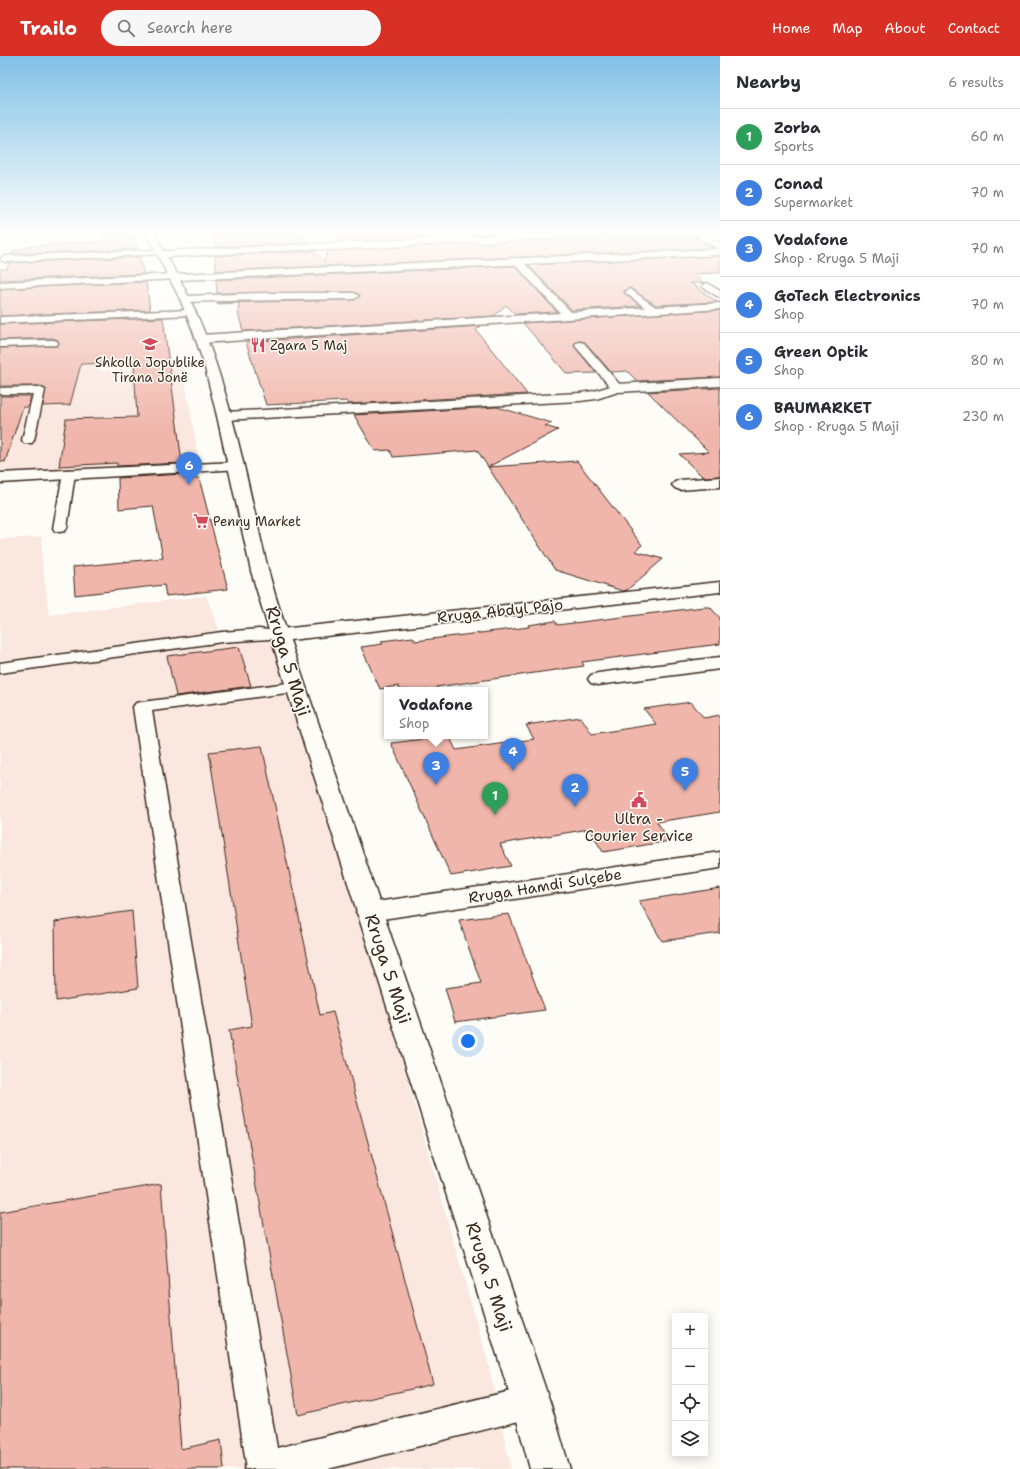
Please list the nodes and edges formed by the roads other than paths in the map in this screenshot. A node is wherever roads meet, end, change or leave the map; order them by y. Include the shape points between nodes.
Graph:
1 (184, 299) edge
2 (241, 299) edge
3 (553, 299) edge
4 (639, 299) edge
5 (187, 306) junction
6 (718, 308) edge
7 (654, 310) junction
8 (569, 316) junction
9 (0, 320) edge
10 (201, 339) junction
11 (53, 343) dead end
12 (0, 344) edge
13 (580, 345) dead end
14 (720, 382) edge
15 (617, 388) junction
16 (0, 391) edge
17 (224, 416) junction
18 (28, 440) dead end
19 (236, 466) junction
20 (69, 474) junction
21 (0, 478) edge
22 (720, 482) edge
23 (680, 485) dead end
24 (60, 528) dead end
25 (720, 588) edge
26 (281, 635) junction
27 (720, 663) edge
28 (0, 668) edge
29 (598, 678) dead end
30 (296, 687) junction
31 (720, 860) edge
32 (369, 912) junction
33 (531, 1402) junction
34 (262, 1469) edge
35 (550, 1469) edge

1 - 5 street, Rruga 5 Maji
2 - 5 lane
3 - 8 street
4 - 7 lane
5 - 9 lane
5 - 10 street, Rruga 5 Maji
6 - 7 street
7 - 8 street
8 - 10 street
10 - 17 street, Rruga 5 Maji
11 - 12 lane
13 - 15 lane
14 - 15 street
15 - 17 street via 580,397
16 - 18 lane via 39,390
17 - 19 street, Rruga 5 Maji
19 - 20 street
19 - 26 street, Rruga 5 Maji via 260,571
20 - 21 street
20 - 24 lane
22 - 23 street
25 - 26 street, Rruga Abdyl Pajo
26 - 28 lane via 222,637
26 - 30 street, Rruga 5 Maji
27 - 29 street
30 - 32 street, Rruga 5 Maji
30 - 34 lane via 142,707
31 - 32 street, Rruga Hamdi Sulçebe
32 - 33 street, Rruga 5 Maji
33 - 34 lane
33 - 35 street, Rruga 5 Maji

